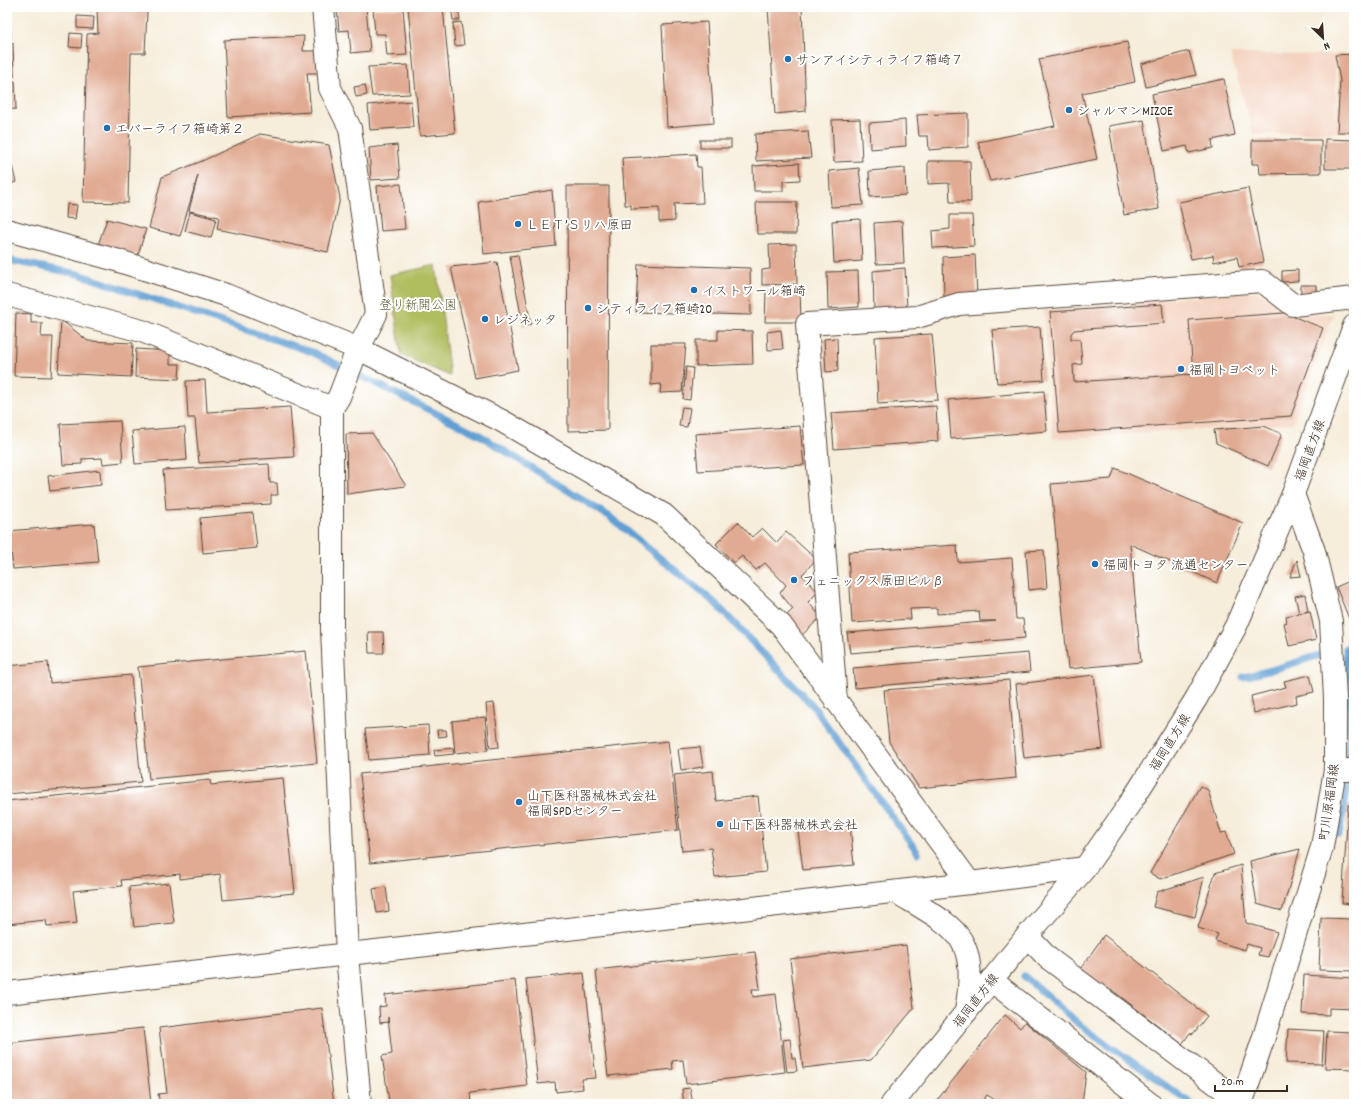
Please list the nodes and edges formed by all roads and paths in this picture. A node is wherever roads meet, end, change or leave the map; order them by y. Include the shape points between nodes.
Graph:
1 (323, 7) edge
2 (7, 230) edge
3 (7, 295) edge
4 (1354, 298) edge
5 (1354, 326) edge
6 (356, 354) junction
7 (335, 402) junction
8 (1293, 494) junction
9 (836, 701) junction
10 (1344, 770) edge
11 (1085, 868) junction
12 (970, 883) junction
13 (896, 892) junction
14 (1027, 936) junction
15 (347, 954) junction
16 (991, 980) junction
17 (7, 993) edge
18 (966, 1012) junction
19 (360, 1104) edge
20 (892, 1104) edge
21 (1150, 1104) edge
22 (1242, 1104) edge

1 - 6 street via 330,88 350,128 376,314
2 - 6 street via 116,260 226,295
3 - 7 street via 142,331
4 - 9 street via 1293,305 1262,281 959,304 917,317 807,324
5 - 8 street, 福岡直方線
6 - 7 street
6 - 9 street via 502,421 664,515 780,625
7 - 15 street via 332,630
8 - 10 street, 町川原福岡線 via 1314,551 1330,620 1335,699
8 - 11 street, 福岡直方線 via 1236,626 1196,699 1131,802
9 - 12 street
10 - 22 street, 町川原福岡線
11 - 12 street
11 - 14 street, 福岡直方線
12 - 13 street
13 - 15 street
13 - 18 street via 943,920 956,931 965,947 970,966
14 - 16 street, 福岡直方線
14 - 22 street via 1048,958
15 - 17 street
15 - 19 street
16 - 18 street, 福岡直方線
16 - 21 street
18 - 20 street, 福岡直方線

